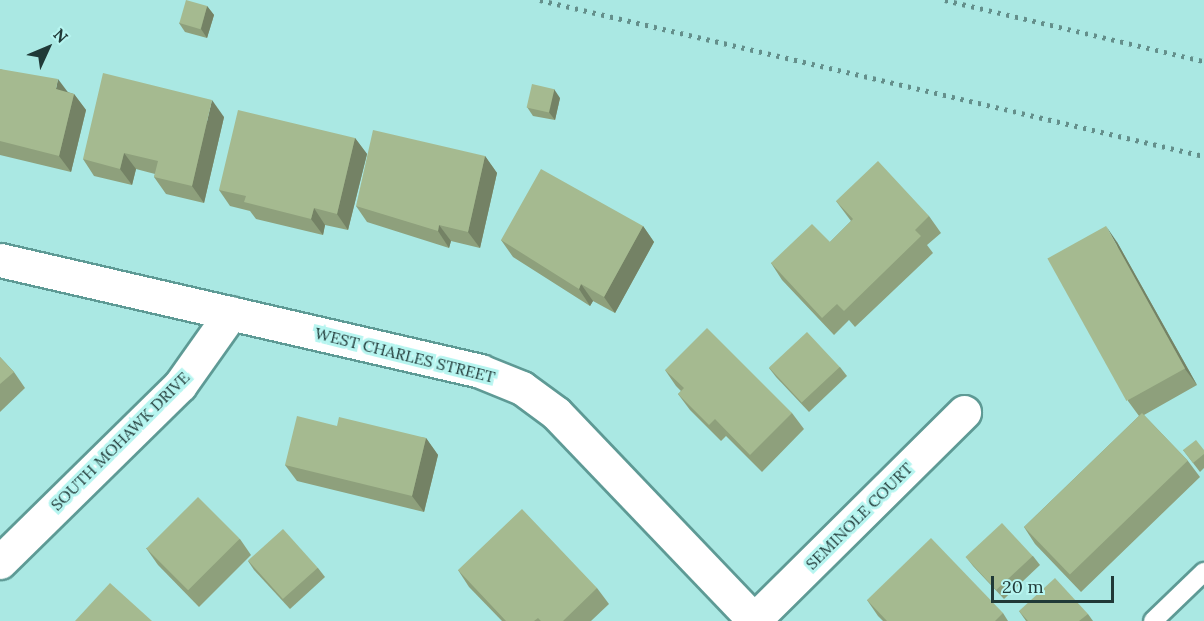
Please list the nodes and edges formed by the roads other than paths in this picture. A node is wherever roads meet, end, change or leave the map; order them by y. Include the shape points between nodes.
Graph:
1 (0, 260) edge
2 (231, 313) junction
3 (964, 412) dead end
4 (0, 562) edge
5 (1204, 572) edge
6 (754, 621) edge
7 (1153, 621) edge

1 - 2 street, WEST CHARLES STREET
2 - 4 street, SOUTH MOHAWK DRIVE via 180,385
2 - 6 street, WEST CHARLES STREET via 480,371 522,388 556,413
3 - 6 street, SEMINOLE COURT
5 - 7 lane

